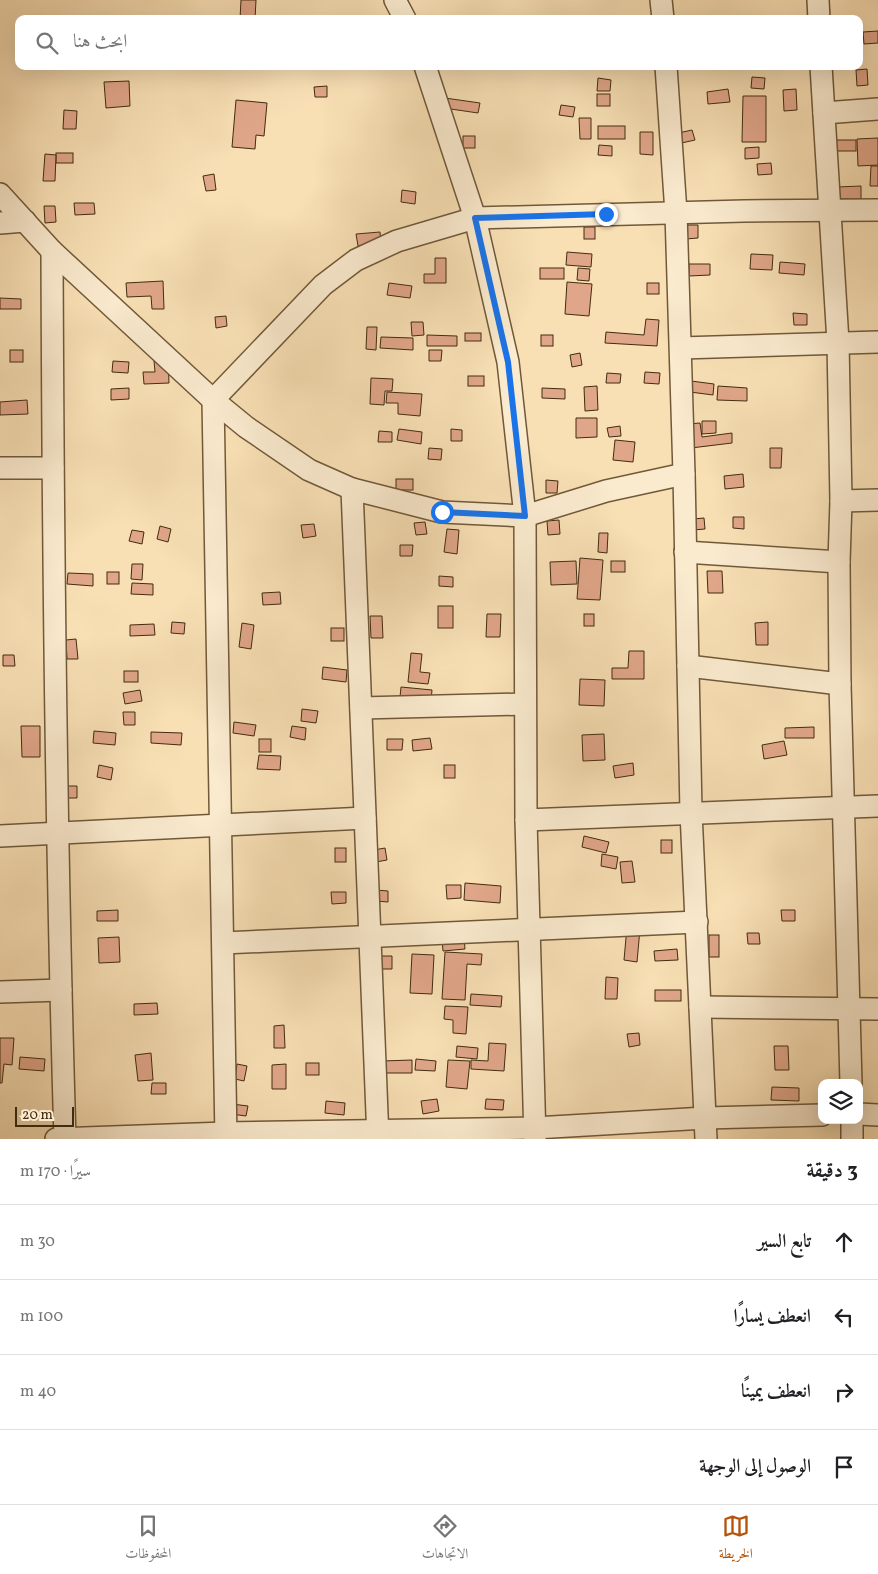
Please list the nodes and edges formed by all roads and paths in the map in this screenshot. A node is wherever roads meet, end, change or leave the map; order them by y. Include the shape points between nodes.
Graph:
1 (395, 0) edge
2 (662, 0) edge
3 (818, 0) edge
4 (403, 15) edge
5 (663, 15) edge
6 (819, 15) edge
7 (427, 70) edge
8 (666, 70) edge
9 (822, 70) edge
10 (878, 109) edge
11 (824, 113) junction
12 (0, 194) edge
13 (878, 210) edge
14 (830, 212) junction
15 (676, 213) junction
16 (475, 218) junction
17 (25, 221) junction
18 (0, 223) edge
19 (52, 250) junction
20 (838, 342) junction
21 (878, 342) edge
22 (681, 348) junction
23 (213, 400) junction
24 (0, 468) edge
25 (53, 468) junction
26 (684, 474) junction
27 (352, 489) junction
28 (878, 500) edge
29 (841, 501) junction
30 (525, 516) junction
31 (686, 552) junction
32 (839, 562) junction
33 (688, 666) junction
34 (840, 684) junction
35 (525, 704) junction
36 (360, 708) junction
37 (878, 806) edge
38 (843, 807) junction
39 (691, 812) junction
40 (365, 818) junction
41 (526, 820) junction
42 (221, 825) junction
43 (58, 832) junction
44 (0, 836) edge
45 (697, 922) junction
46 (529, 930) junction
47 (370, 937) junction
48 (223, 943) junction
49 (60, 990) junction
50 (0, 992) edge
51 (700, 1007) junction
52 (878, 1009) edge
53 (850, 1010) junction
54 (851, 1079) edge
55 (863, 1114) edge
56 (818, 1115) edge
57 (878, 1115) edge
58 (705, 1118) junction
59 (852, 1124) edge
60 (535, 1133) edge
61 (378, 1135) edge
62 (226, 1136) edge
63 (56, 1139) edge
64 (65, 1139) edge
65 (706, 1139) edge
66 (852, 1139) edge

1 - 4 street
2 - 5 street
3 - 6 street
7 - 16 street
8 - 15 street
9 - 11 street
10 - 11 street
11 - 14 street
12 - 17 street
13 - 14 street
14 - 15 street
14 - 20 street
15 - 16 street
15 - 22 street
16 - 23 street via 396,241 356,260 323,285
16 - 30 street via 508,362
17 - 18 street
17 - 19 street
19 - 23 street
19 - 25 street
20 - 21 street
20 - 22 street
20 - 29 street
22 - 26 street
23 - 27 street via 309,470
23 - 42 street
24 - 25 street
25 - 43 street
26 - 30 street via 606,491
26 - 31 street
27 - 30 street via 442,512
27 - 36 street
28 - 29 street
29 - 32 street
30 - 35 street
31 - 32 street
31 - 33 street
32 - 34 street
33 - 34 street
33 - 39 street
34 - 38 street
35 - 36 street
35 - 41 street
36 - 40 street
37 - 38 street
38 - 39 street
38 - 53 street
39 - 41 street
39 - 45 street
40 - 42 street
40 - 47 street
41 - 46 street
42 - 43 street
42 - 48 street
43 - 44 street
43 - 49 street
45 - 46 street
45 - 51 street
46 - 47 street
46 - 60 street
47 - 48 street
47 - 61 street
48 - 62 street
49 - 50 street
49 - 64 street
51 - 53 street
51 - 58 street
52 - 53 street
53 - 54 street
55 - 57 street
56 - 58 street
58 - 60 street
58 - 65 street
59 - 66 street
60 - 61 street
61 - 62 street
62 - 64 street
63 - 64 street

